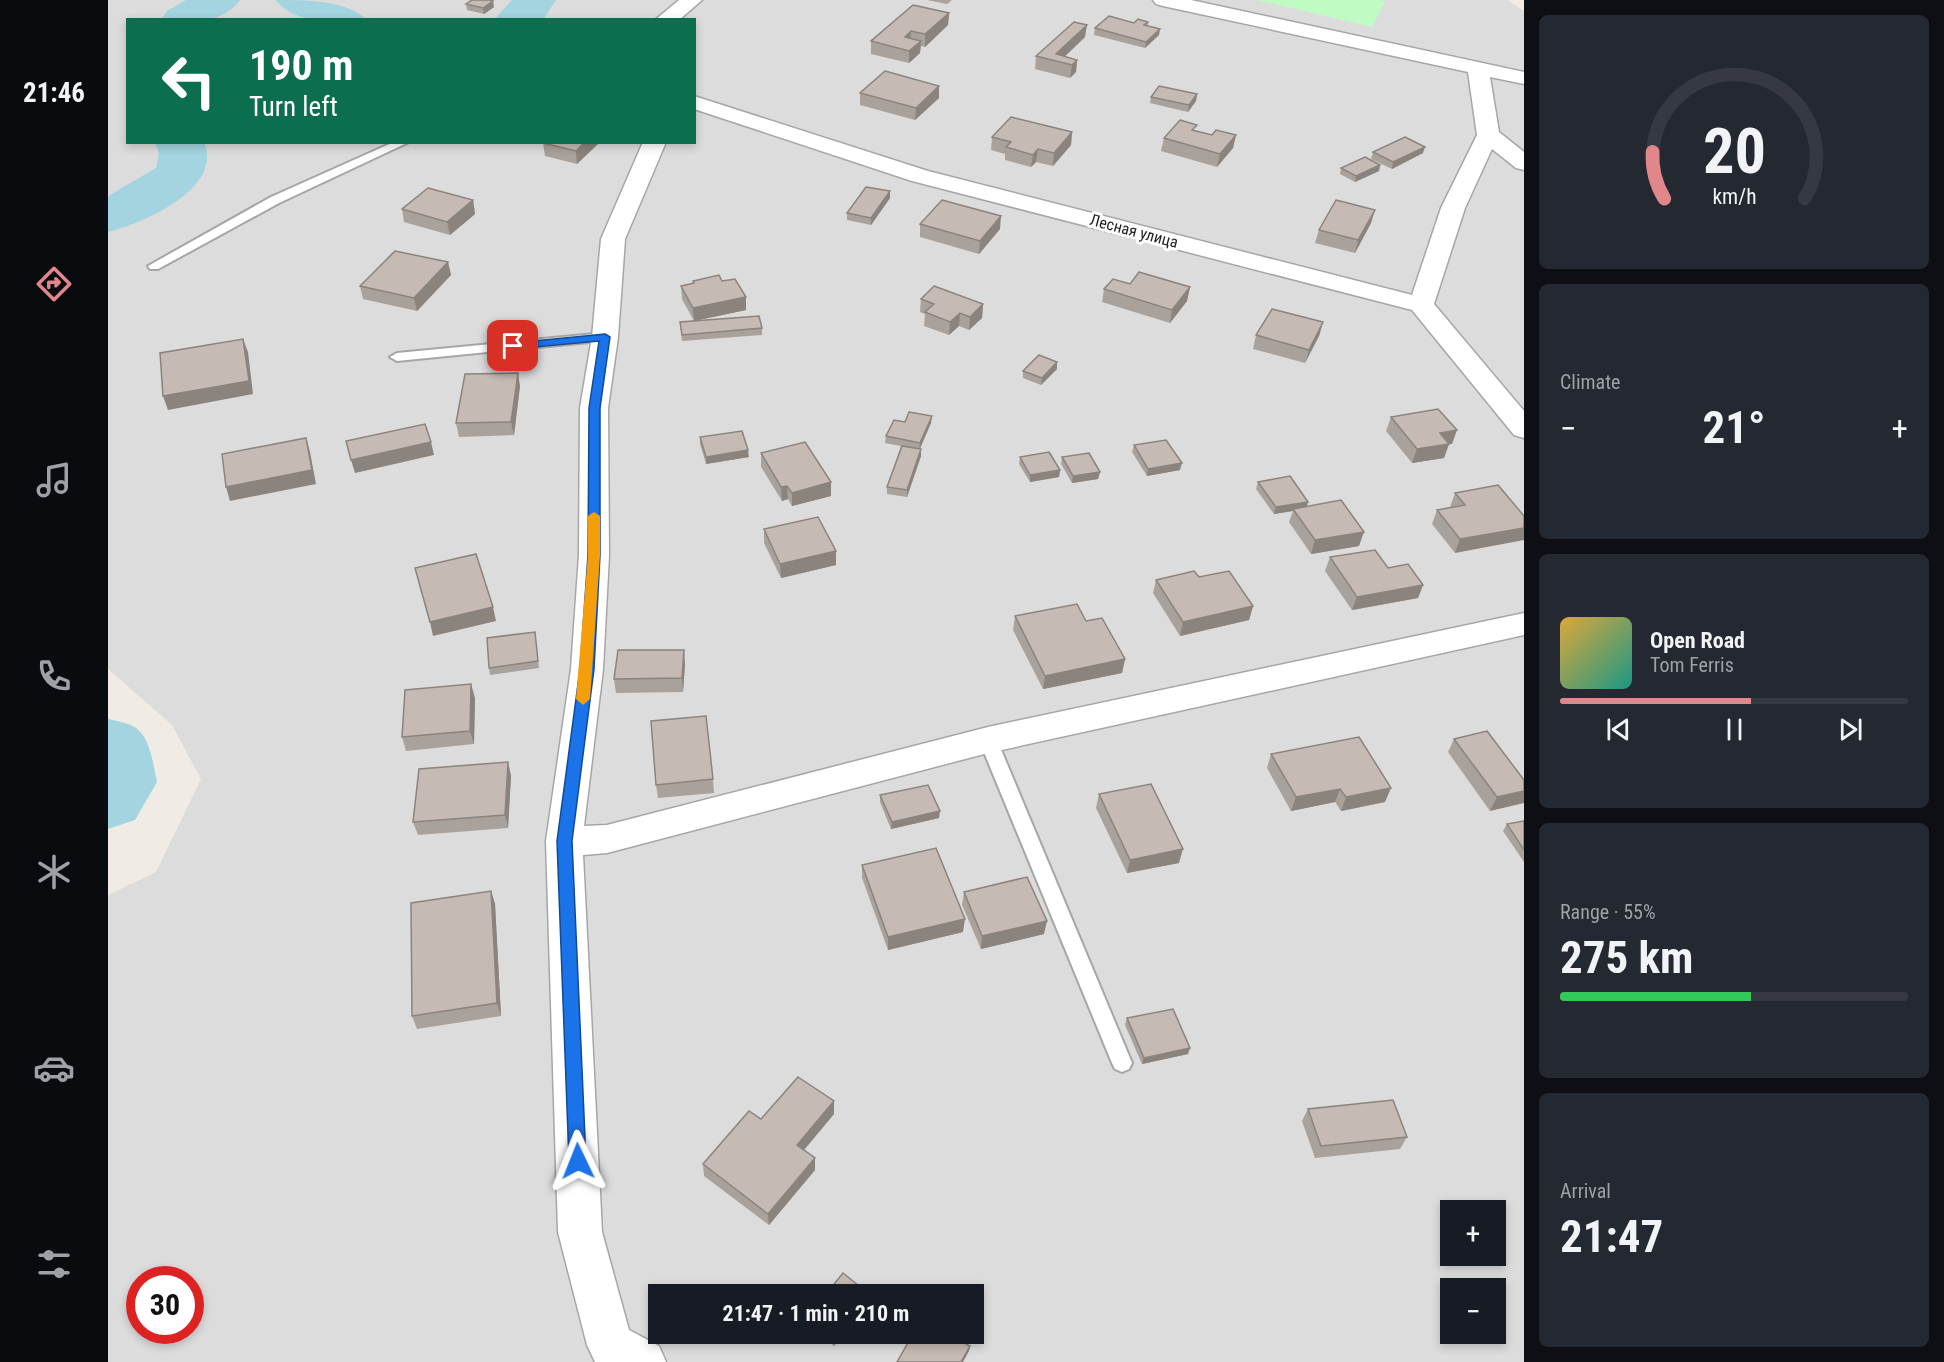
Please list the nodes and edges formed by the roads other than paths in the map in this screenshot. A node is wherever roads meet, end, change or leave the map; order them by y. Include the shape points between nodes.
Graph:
1 (692, 0) edge
2 (1163, 0) edge
3 (668, 18) edge
4 (1478, 68) junction
5 (1524, 78) edge
6 (696, 103) edge
7 (1488, 135) junction
8 (400, 144) edge
9 (654, 144) edge
10 (1524, 163) edge
11 (154, 266) dead end
12 (1421, 305) junction
13 (605, 337) junction
14 (397, 357) dead end
15 (1524, 429) edge
16 (1524, 624) edge
17 (988, 740) junction
18 (564, 841) junction
19 (1122, 1063) dead end
20 (604, 1353) edge
21 (643, 1362) edge

1 - 3 street
2 - 4 street
4 - 5 street
4 - 7 street
6 - 12 street, Лесная улица via 920,176
7 - 10 street
7 - 12 street via 1453,208
8 - 11 lane via 275,200
9 - 13 street via 613,239
12 - 15 street
13 - 14 lane
13 - 18 street via 594,408 594,555 587,669
16 - 17 street
17 - 18 street via 607,839
17 - 19 lane
18 - 20 street via 580,1232
20 - 21 street

